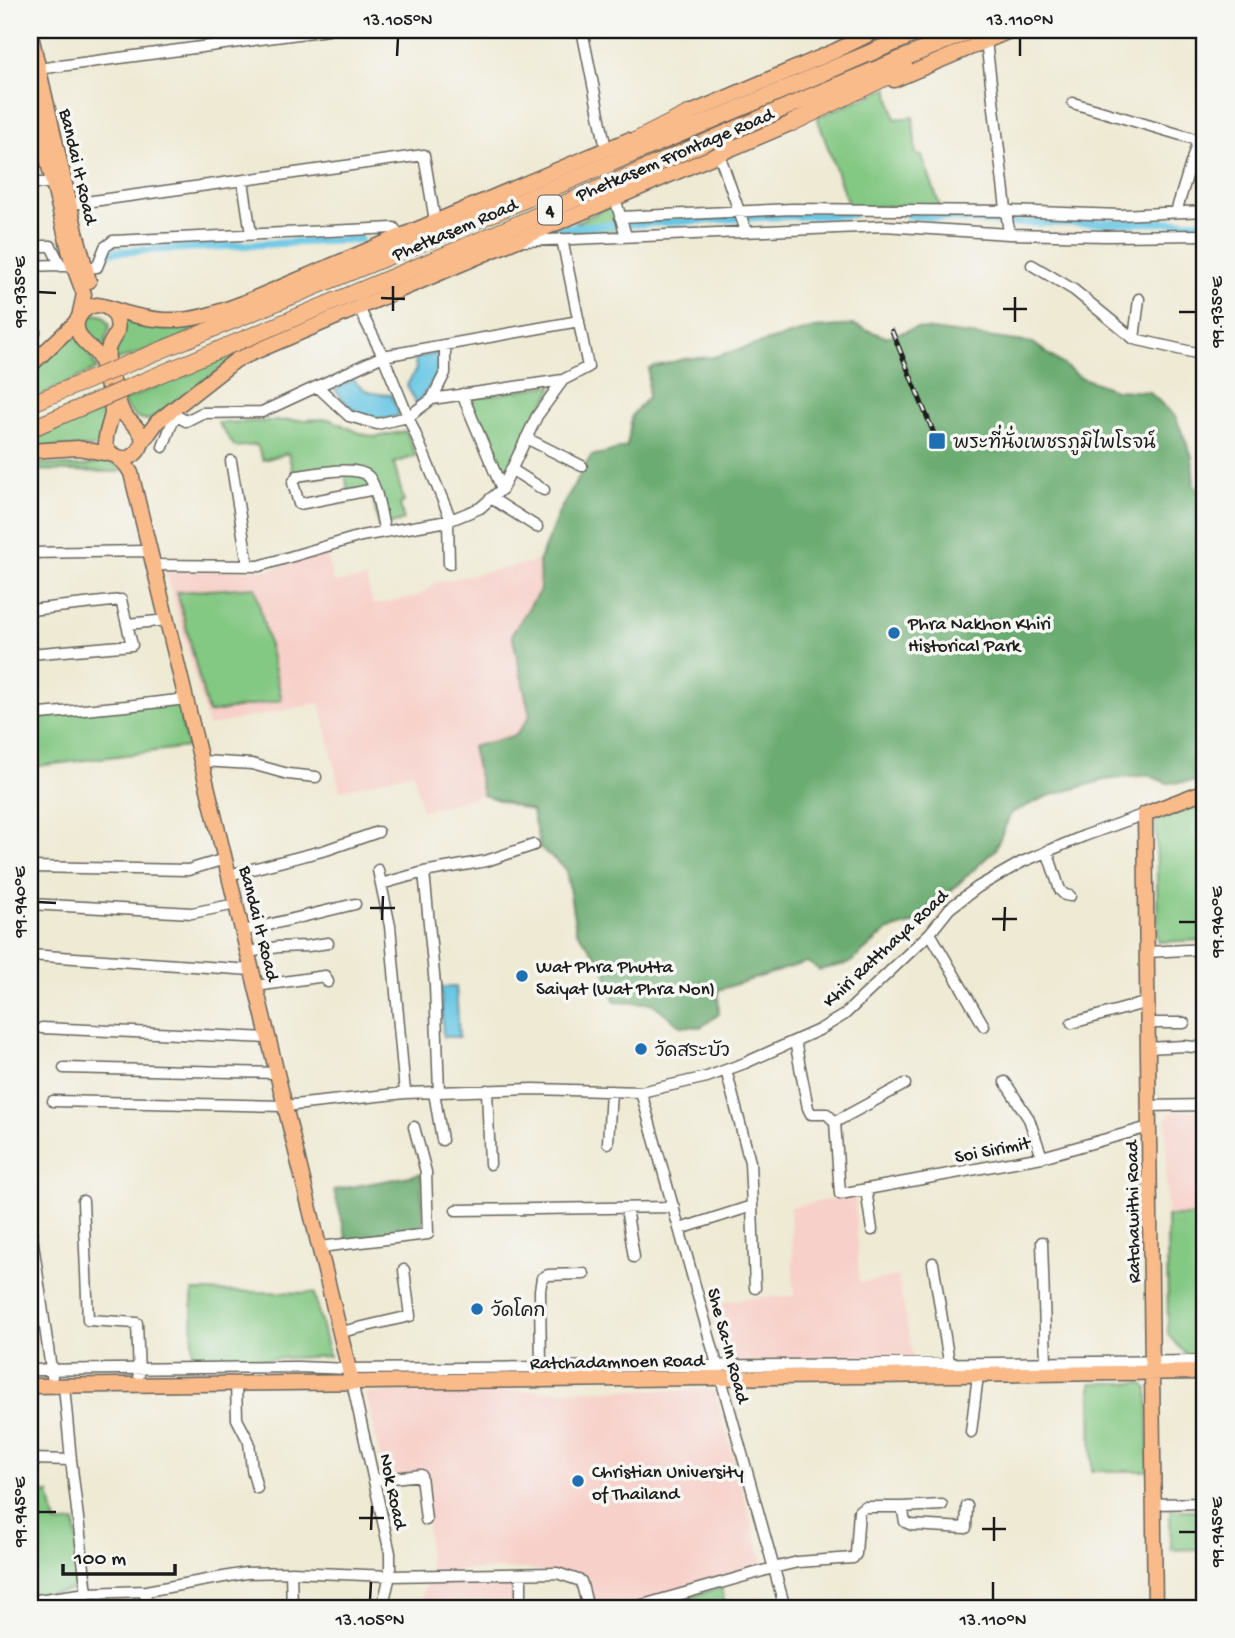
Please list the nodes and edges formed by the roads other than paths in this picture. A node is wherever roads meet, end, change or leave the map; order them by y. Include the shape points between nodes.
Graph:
1 (328, 30) edge
2 (582, 30) edge
3 (880, 30) edge
4 (924, 30) edge
5 (972, 30) edge
6 (1012, 30) edge
7 (30, 31) edge
8 (985, 35) edge
9 (34, 70) edge
10 (30, 87) edge
11 (1073, 103) dead end
12 (688, 114) junction
13 (792, 123) joint
14 (36, 136) edge
15 (1202, 140) edge
16 (606, 149) junction
17 (719, 154) junction
18 (243, 180) junction
19 (30, 183) edge
20 (54, 183) junction
21 (615, 198) junction
22 (64, 205) junction
23 (1205, 211) edge
24 (739, 212) junction
25 (1175, 212) junction
26 (1007, 214) junction
27 (482, 218) junction
28 (621, 218) junction
29 (435, 221) junction
30 (746, 231) junction
31 (1009, 232) junction
32 (251, 234) junction
33 (625, 235) junction
34 (1205, 235) edge
35 (398, 237) junction
36 (562, 239) junction
37 (516, 241) junction
38 (30, 246) edge
39 (1032, 265) dead end
40 (30, 266) edge
41 (73, 267) junction
42 (30, 274) edge
43 (1139, 299) dead end
44 (104, 306) junction
45 (359, 308) junction
46 (79, 317) junction
47 (579, 321) junction
48 (35, 332) dead end
49 (1134, 339) junction
50 (445, 345) junction
51 (1205, 355) edge
52 (383, 356) junction
53 (30, 366) edge
54 (563, 380) junction
55 (317, 387) junction
56 (462, 394) junction
57 (432, 399) junction
58 (30, 404) edge
59 (172, 414) junction
60 (408, 417) junction
61 (30, 429) edge
62 (526, 438) junction
63 (163, 446) dead end
64 (139, 448) junction
65 (30, 451) edge
66 (115, 456) junction
67 (231, 461) dead end
68 (582, 466) dead end
69 (511, 469) junction
70 (131, 473) junction
71 (375, 489) junction
72 (502, 489) junction
73 (544, 490) dead end
74 (491, 498) junction
75 (450, 521) junction
76 (537, 527) dead end
77 (385, 532) junction
78 (30, 553) edge
79 (153, 559) junction
80 (449, 564) dead end
81 (248, 565) junction
82 (30, 610) edge
83 (168, 620) junction
84 (127, 624) junction
85 (30, 654) edge
86 (187, 699) junction
87 (30, 715) edge
88 (202, 761) junction
89 (316, 777) dead end
90 (1205, 791) edge
91 (1146, 814) junction
92 (379, 832) dead end
93 (534, 845) dead end
94 (1047, 851) junction
95 (225, 859) junction
96 (30, 867) edge
97 (378, 870) dead end
98 (424, 872) junction
99 (229, 875) junction
100 (381, 884) junction
101 (1070, 896) dead end
102 (30, 904) edge
103 (236, 904) junction
104 (355, 904) dead end
105 (243, 931) junction
106 (930, 933) junction
107 (328, 943) dead end
108 (1205, 949) edge
109 (248, 952) junction
110 (1147, 952) junction
111 (30, 955) edge
112 (252, 970) junction
113 (328, 982) dead end
114 (256, 986) junction
115 (1148, 1002) junction
116 (1072, 1023) dead end
117 (1148, 1023) junction
118 (1184, 1023) dead end
119 (984, 1026) dead end
120 (42, 1028) dead end
121 (269, 1038) junction
122 (795, 1041) junction
123 (1148, 1048) junction
124 (1205, 1048) edge
125 (64, 1068) dead end
126 (726, 1070) junction
127 (277, 1073) junction
128 (1005, 1082) dead end
129 (905, 1084) dead end
130 (487, 1090) junction
131 (611, 1091) junction
132 (641, 1091) junction
133 (437, 1092) junction
134 (405, 1093) junction
135 (52, 1101) dead end
136 (1149, 1105) junction
137 (1205, 1105) edge
138 (285, 1106) junction
139 (835, 1122) junction
140 (414, 1127) dead end
141 (1149, 1127) junction
142 (442, 1140) dead end
143 (608, 1143) dead end
144 (1042, 1157) junction
145 (490, 1164) dead end
146 (866, 1189) junction
147 (83, 1201) dead end
148 (752, 1206) junction
149 (674, 1207) junction
150 (626, 1208) junction
151 (456, 1210) dead end
152 (30, 1222) edge
153 (680, 1229) junction
154 (872, 1230) dead end
155 (1042, 1242) dead end
156 (320, 1248) junction
157 (634, 1256) dead end
158 (933, 1263) dead end
159 (404, 1270) dead end
160 (584, 1273) dead end
161 (755, 1288) dead end
162 (341, 1332) junction
163 (1205, 1361) edge
164 (949, 1362) junction
165 (1052, 1366) junction
166 (1153, 1367) junction
167 (139, 1368) junction
168 (234, 1368) junction
169 (541, 1368) junction
170 (51, 1369) junction
171 (899, 1369) junction
172 (30, 1370) edge
173 (719, 1372) junction
174 (1205, 1372) edge
175 (978, 1375) junction
176 (351, 1376) junction
177 (235, 1384) junction
178 (139, 1385) junction
179 (59, 1386) junction
180 (30, 1387) edge
181 (971, 1432) dead end
182 (30, 1459) edge
183 (71, 1460) junction
184 (374, 1480) junction
185 (257, 1488) dead end
186 (1205, 1503) edge
187 (1154, 1504) junction
188 (942, 1505) dead end
189 (967, 1506) dead end
190 (902, 1507) junction
191 (426, 1520) dead end
192 (774, 1568) junction
193 (291, 1573) junction
194 (521, 1574) junction
195 (390, 1576) junction
196 (146, 1591) junction
197 (85, 1593) junction
198 (30, 1601) edge
199 (84, 1608) edge
200 (145, 1608) edge
201 (292, 1608) edge
202 (382, 1608) edge
203 (520, 1608) edge
204 (588, 1608) edge
205 (632, 1608) edge
206 (785, 1608) edge
207 (1155, 1608) edge

1 - 9 street
2 - 16 street
3 - 12 main road, Phetkasem Frontage Road / 4
4 - 27 highway, Phetkasem Road / 4
5 - 61 highway, Phetkasem Road / 4, bridge
6 - 8 main road
7 - 9 main road, Bandai It Road
8 - 13 highway
8 - 26 street
9 - 22 main road, Bandai It Road
10 - 14 main road, Bandai It Road
11 - 15 street
12 - 16 main road, Phetkasem Frontage Road / 4
12 - 27 highway
13 - 17 main road, Phetkasem Frontage Road / 4
14 - 20 main road, Bandai It Road
15 - 25 street
16 - 29 main road, Phetkasem Frontage Road / 4
17 - 21 main road, Phetkasem Frontage Road / 4
17 - 24 street
18 - 22 street
18 - 29 street via 425,155
18 - 32 street
19 - 20 street
20 - 22 main road, Bandai It Road
21 - 28 street
21 - 37 main road, Phetkasem Frontage Road / 4
22 - 41 main road, Bandai It Road
23 - 25 street
24 - 26 street
24 - 28 street
24 - 30 street
25 - 26 street
26 - 31 street
27 - 58 highway, Phetkasem Road / 4, bridge
28 - 33 street
29 - 35 main road, Phetkasem Frontage Road / 4
30 - 31 street via 884,226
30 - 33 street
31 - 34 street
32 - 35 street via 394,228
32 - 41 street via 113,241 105,247 97,267
33 - 36 street
35 - 44 main road, Phetkasem Frontage Road / 4 via 214,314 178,320 146,318
36 - 37 street
36 - 47 street
37 - 45 main road, Phetkasem Frontage Road / 4
38 - 41 street via 51,246
39 - 49 street via 1074,290
40 - 41 street
41 - 44 main road, Bandai It Road
41 - 46 main road, Bandai It Road via 84,294
42 - 48 street
43 - 49 street
44 - 46 main road via 86,308
44 - 64 main road, Bandai It Road via 117,322 108,359 122,410 141,432
45 - 52 street
45 - 59 main road, Phetkasem Frontage Road / 4 via 236,360
46 - 53 main road
46 - 66 main road via 78,333 100,359 111,400 106,443
47 - 50 street
47 - 54 street via 588,367
49 - 51 street
50 - 52 street
50 - 57 street via 445,373
52 - 55 street
52 - 60 street
54 - 56 street
54 - 62 street
55 - 59 street via 262,412 202,413 186,421
55 - 60 street via 349,416 377,424
56 - 57 street
56 - 72 street
57 - 60 street
59 - 63 street
59 - 64 main road, Phetkasem Frontage Road / 4 via 157,422
60 - 75 street
62 - 68 street
62 - 69 street
64 - 66 main road via 127,458
64 - 70 main road, Bandai It Road
65 - 66 main road via 78,448
66 - 70 main road, Bandai It Road
67 - 81 street
69 - 72 street
69 - 73 street
70 - 79 main road, Bandai It Road
71 - 71 street via 362,472 349,470 297,476 293,483 299,504
71 - 77 street
72 - 74 street
74 - 75 street
74 - 76 street
75 - 77 street
75 - 80 street
77 - 81 street
78 - 79 street via 145,551
79 - 81 street
79 - 83 main road, Bandai It Road
82 - 84 street via 121,600
83 - 84 street
83 - 86 main road, Bandai It Road
84 - 85 street via 132,645
86 - 87 street
86 - 88 main road, Bandai It Road
88 - 89 street via 252,764
88 - 95 main road, Bandai It Road
90 - 91 main road, Khiri Ratthaya Road
91 - 94 street, Khiri Ratthaya Road
91 - 110 main road, Ratchawithi Road
92 - 99 street
93 - 98 street via 486,861
94 - 101 street via 1060,890
94 - 106 street, Khiri Ratthaya Road via 978,887 950,908
95 - 96 street via 188,870
95 - 99 main road, Bandai It Road
97 - 100 street
98 - 100 street
98 - 133 street via 435,985
99 - 103 main road, Bandai It Road
100 - 134 street via 390,926
102 - 103 street via 192,913
103 - 105 main road, Bandai It Road
104 - 105 street
105 - 109 main road, Bandai It Road
106 - 119 street
106 - 122 street, Khiri Ratthaya Road via 844,1015
107 - 109 street
108 - 110 street
109 - 112 main road, Bandai It Road
110 - 115 main road, Ratchawithi Road
111 - 112 street
112 - 114 main road, Bandai It Road
113 - 114 street via 325,976
114 - 121 main road, Bandai It Road
115 - 116 street
115 - 117 main road, Ratchawithi Road
117 - 118 street
117 - 123 main road, Ratchawithi Road
120 - 121 street
121 - 127 main road, Bandai It Road
122 - 126 street, Khiri Ratthaya Road
122 - 139 street via 808,1108 811,1114 827,1114
123 - 124 street
123 - 136 main road, Ratchawithi Road
125 - 127 street
126 - 132 street, Khiri Ratthaya Road
126 - 148 street via 750,1162
127 - 138 main road, Bandai It Road
128 - 144 street via 1029,1119
129 - 139 street
130 - 131 street, Khiri Ratthaya Road
130 - 133 street, Khiri Ratthaya Road
130 - 145 street
131 - 132 street, Khiri Ratthaya Road
131 - 143 street
132 - 149 street, She Sa-In Road
133 - 134 street, Khiri Ratthaya Road
133 - 142 street
134 - 138 street, Khiri Ratthaya Road
135 - 138 street, Khiri Ratthaya Road
136 - 137 street
136 - 141 main road, Ratchawithi Road
138 - 156 main road, Bandai It Road
139 - 146 street, Soi Sirimit via 840,1194
140 - 156 street via 426,1172 428,1234
141 - 144 street, Soi Sirimit
141 - 166 main road, Ratchawithi Road
144 - 146 street, Soi Sirimit
146 - 154 street
147 - 167 street via 88,1320 136,1324
148 - 153 street
148 - 161 street
149 - 150 street
149 - 153 street, She Sa-In Road
150 - 151 street
150 - 157 street
152 - 170 street
153 - 173 street, She Sa-In Road
155 - 165 street
156 - 162 main road, Bandai It Road
158 - 164 street
159 - 162 street via 410,1316
160 - 169 street via 542,1278
162 - 176 main road, Bandai It Road
163 - 166 street
164 - 165 street
164 - 171 street
165 - 166 main road, Ratchadamnoen Road
165 - 175 main road, Ratchadamnoen Road
166 - 174 main road, Ratchadamnoen Road
166 - 187 main road, Ratchawithi Road
167 - 168 street
167 - 170 street
167 - 178 street
168 - 176 street
168 - 177 street
169 - 173 street
169 - 176 street
170 - 172 street
170 - 179 street
171 - 173 main road, Ratchadamnoen Road
171 - 175 main road, Ratchadamnoen Road
173 - 176 main road, Ratchadamnoen Road
173 - 192 street, She Sa-In Road
175 - 181 street
176 - 177 main road, Ratchadamnoen Road
176 - 184 street, Nok Road
177 - 178 main road, Ratchadamnoen Road
177 - 185 street via 237,1419 249,1442
178 - 179 main road, Ratchadamnoen Road
179 - 180 main road, Ratchadamnoen Road
179 - 183 street
182 - 183 street
183 - 197 street
184 - 191 street via 421,1475
184 - 195 street, Nok Road via 390,1553
186 - 187 street
187 - 207 main road, Ratchawithi Road
188 - 190 street
189 - 190 street via 967,1528 908,1524
190 - 192 street via 861,1509 853,1558
192 - 205 street
192 - 206 street, She Sa-In Road
193 - 195 street
193 - 196 street via 246,1573
193 - 201 street
194 - 195 street
194 - 203 street
194 - 204 street via 557,1573 582,1581
195 - 202 street, Nok Road
196 - 197 street
196 - 200 street
197 - 198 street
197 - 199 street

